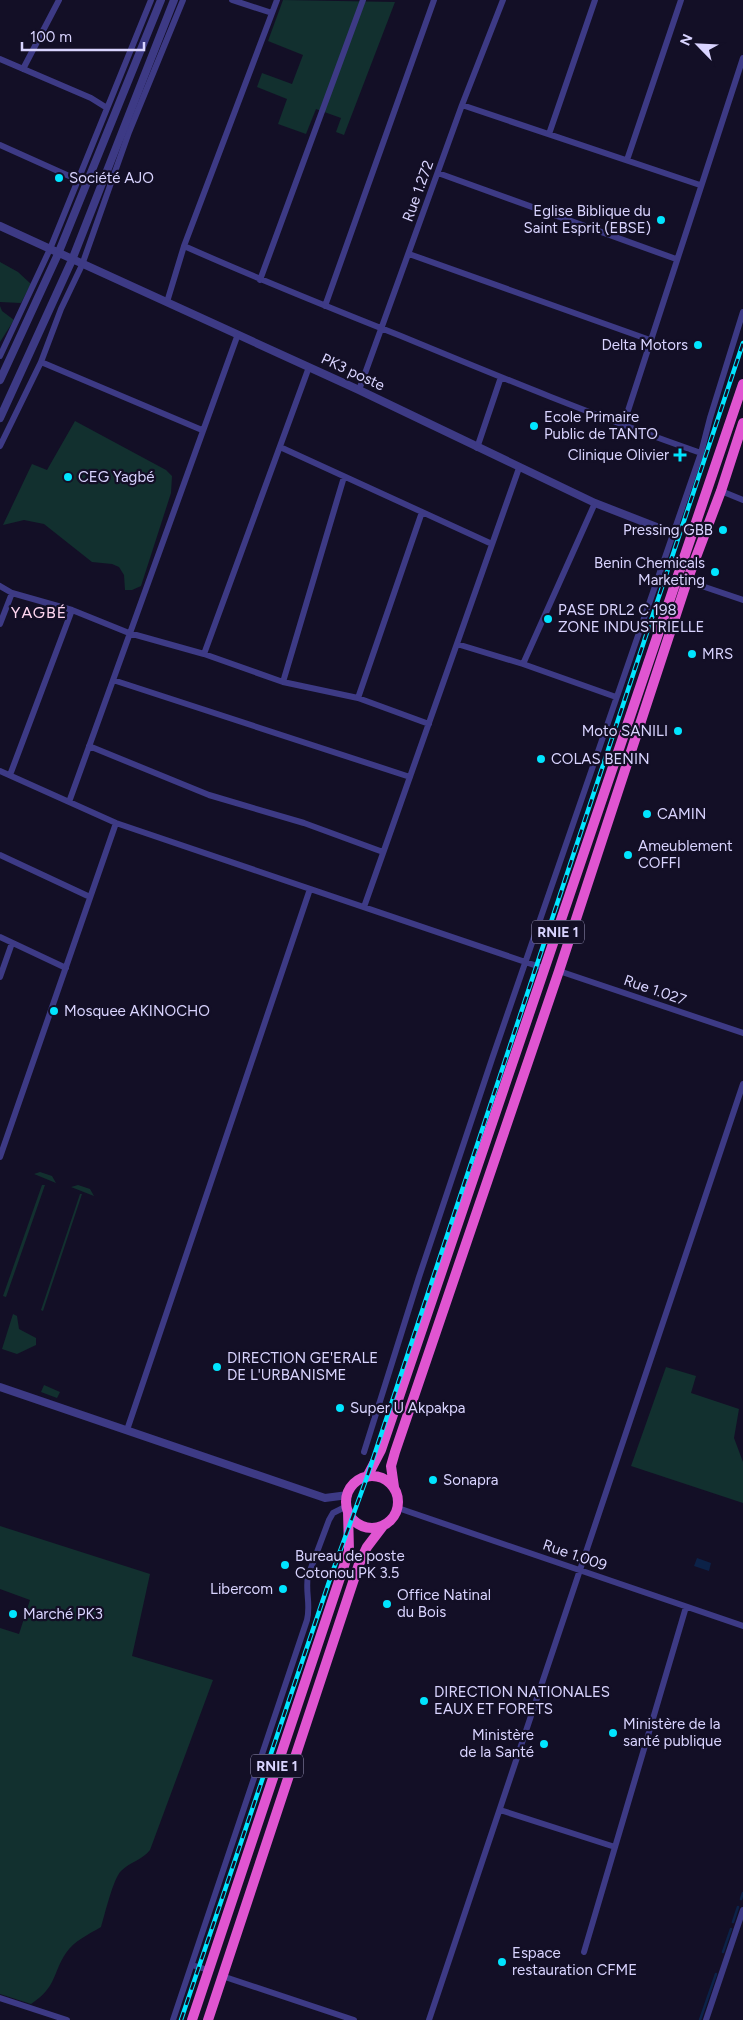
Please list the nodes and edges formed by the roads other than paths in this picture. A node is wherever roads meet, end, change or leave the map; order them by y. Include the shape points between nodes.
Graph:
1 (59, 0) edge
2 (151, 0) edge
3 (162, 0) edge
4 (174, 0) edge
5 (183, 0) edge
6 (232, 0) edge
7 (277, 0) edge
8 (363, 0) edge
9 (434, 0) edge
10 (503, 0) edge
11 (595, 0) edge
12 (681, 0) edge
13 (272, 13) junction
14 (743, 58) edge
15 (0, 59) edge
16 (742, 66) edge
17 (23, 69) junction
18 (462, 105) junction
19 (106, 108) junction
20 (548, 134) junction
21 (0, 144) edge
22 (627, 160) junction
23 (438, 173) junction
24 (78, 180) junction
25 (700, 185) junction
26 (0, 226) edge
27 (184, 246) junction
28 (50, 249) junction
29 (58, 254) junction
30 (409, 254) junction
31 (676, 259) junction
32 (72, 260) junction
33 (82, 265) junction
34 (260, 280) junction
35 (167, 302) junction
36 (325, 306) junction
37 (743, 312) edge
38 (382, 329) junction
39 (238, 334) junction
40 (650, 340) junction
41 (0, 356) edge
42 (41, 362) junction
43 (309, 367) junction
44 (501, 377) junction
45 (0, 380) edge
46 (743, 384) edge
47 (359, 390) junction
48 (0, 418) edge
49 (743, 423) edge
50 (623, 426) junction
51 (202, 430) junction
52 (741, 434) edge
53 (0, 446) edge
54 (280, 447) junction
55 (476, 448) junction
56 (701, 453) junction
57 (520, 468) junction
58 (344, 477) junction
59 (721, 491) junction
60 (743, 500) edge
61 (595, 503) junction
62 (422, 512) junction
63 (693, 532) junction
64 (672, 533) junction
65 (492, 544) junction
66 (687, 582) junction
67 (0, 586) edge
68 (12, 593) junction
69 (743, 600) edge
70 (72, 610) junction
71 (0, 624) edge
72 (129, 633) junction
73 (457, 644) junction
74 (204, 654) junction
75 (523, 664) junction
76 (113, 680) junction
77 (283, 682) junction
78 (616, 697) junction
79 (358, 698) junction
80 (429, 724) junction
81 (89, 746) junction
82 (0, 771) edge
83 (10, 775) junction
84 (410, 777) junction
85 (69, 802) junction
86 (116, 823) junction
87 (383, 852) junction
88 (0, 854) edge
89 (310, 889) junction
90 (90, 897) junction
91 (364, 907) junction
92 (0, 937) edge
93 (12, 943) junction
94 (526, 962) junction
95 (66, 968) junction
96 (546, 969) junction
97 (559, 971) junction
98 (0, 977) edge
99 (743, 1033) edge
100 (743, 1084) edge
101 (0, 1157) edge
102 (0, 1387) edge
103 (127, 1430) junction
104 (364, 1452) dead end
105 (367, 1477) junction
106 (394, 1487) junction
107 (348, 1495) junction
108 (347, 1508) junction
109 (398, 1508) junction
110 (383, 1526) junction
111 (580, 1570) junction
112 (686, 1606) junction
113 (743, 1626) edge
114 (500, 1810) junction
115 (615, 1847) junction
116 (743, 1910) edge
117 (584, 1952) dead end
118 (192, 1965) junction
119 (208, 1970) junction
120 (222, 1976) junction
121 (0, 1998) edge
122 (67, 2020) edge
123 (173, 2020) edge
124 (192, 2020) edge
125 (208, 2020) edge
126 (354, 2020) edge
127 (429, 2020) edge
128 (706, 2020) edge

1 - 17 street
2 - 19 street
3 - 29 street
4 - 32 street
5 - 33 street via 129,132
6 - 13 street
7 - 13 street
8 - 34 street
9 - 36 street
10 - 18 street, Rue 1.272
11 - 20 street
12 - 22 street
13 - 27 street
14 - 16 street
15 - 17 street
16 - 25 street
17 - 19 street via 92,98
18 - 20 street
18 - 23 street, Rue 1.272
19 - 24 street
20 - 22 street
21 - 24 street
22 - 25 street
23 - 30 street, Rue 1.272
23 - 31 street
24 - 28 street
25 - 31 street
26 - 28 street, PK3 poste
27 - 34 street
27 - 35 street
28 - 29 street, PK3 poste
28 - 41 street
29 - 32 street, PK3 poste
29 - 45 street
30 - 38 street, Rue 1.272
30 - 40 street
31 - 40 street
32 - 33 street, PK3 poste
32 - 48 street
33 - 35 street, PK3 poste
33 - 42 street
34 - 36 street
35 - 39 street, PK3 poste
36 - 38 street
37 - 56 street
38 - 44 street
38 - 47 street, Rue 1.272
39 - 43 street, PK3 poste
39 - 51 street
40 - 50 street
42 - 51 street
42 - 53 street
43 - 47 street, PK3 poste
43 - 54 street
44 - 50 street
44 - 55 street
46 - 63 highway, RNIE 1
47 - 55 street, PK3 poste
49 - 52 highway, RNIE 1
50 - 56 street
51 - 72 street
52 - 59 highway, RNIE 1
54 - 58 street
54 - 74 street
55 - 57 street, PK3 poste
56 - 64 street
57 - 61 street, PK3 poste
57 - 65 street
58 - 62 street
58 - 77 street
59 - 60 street
59 - 66 highway, RNIE 1
61 - 64 street, PK3 poste
61 - 75 street
62 - 65 street
62 - 79 street
63 - 64 street, PK3 poste via 680,528
63 - 96 highway, RNIE 1
64 - 78 street
65 - 73 street
66 - 69 street
66 - 97 highway, RNIE 1
67 - 68 street
68 - 70 street
68 - 71 street
70 - 72 street
70 - 83 street
72 - 74 street
72 - 76 street
73 - 75 street
73 - 80 street
74 - 77 street
75 - 78 street
76 - 81 street
76 - 84 street
77 - 79 street
78 - 94 street
79 - 80 street
80 - 84 street
81 - 85 street
81 - 87 street via 208,795 304,823
82 - 83 street
83 - 85 street
84 - 87 street
85 - 86 street
86 - 89 street
86 - 90 street
87 - 91 street
88 - 90 street
89 - 91 street
89 - 103 street
90 - 95 street
91 - 94 street
92 - 93 street
93 - 95 street
93 - 98 street
94 - 96 street
94 - 104 street via 422,1268
95 - 101 street
96 - 105 highway, RNIE 1 via 382,1450
97 - 99 street, Rue 1.027
97 - 106 highway, RNIE 1 via 395,1452 391,1466
100 - 111 street
102 - 103 street
103 - 107 street via 325,1498
105 - 106 highway via 382,1478
105 - 107 highway, RNIE 1 via 354,1484
106 - 109 highway, RNIE 1
107 - 108 highway, RNIE 1
108 - 110 highway via 354,1521 364,1527
108 - 118 street via 333,1513 308,1576 307,1620
108 - 119 highway, RNIE 1 via 349,1551
109 - 110 highway, RNIE 1 via 393,1519
109 - 111 street, Rue 1.009
110 - 120 highway, RNIE 1 via 367,1547 360,1564
111 - 112 street, Rue 1.009
111 - 114 street
112 - 113 street, Rue 1.009
112 - 115 street
114 - 115 street
114 - 127 street
115 - 117 street
116 - 128 street
118 - 119 street
118 - 123 street
119 - 124 highway, RNIE 1
120 - 125 highway, RNIE 1
120 - 126 street
121 - 122 street

